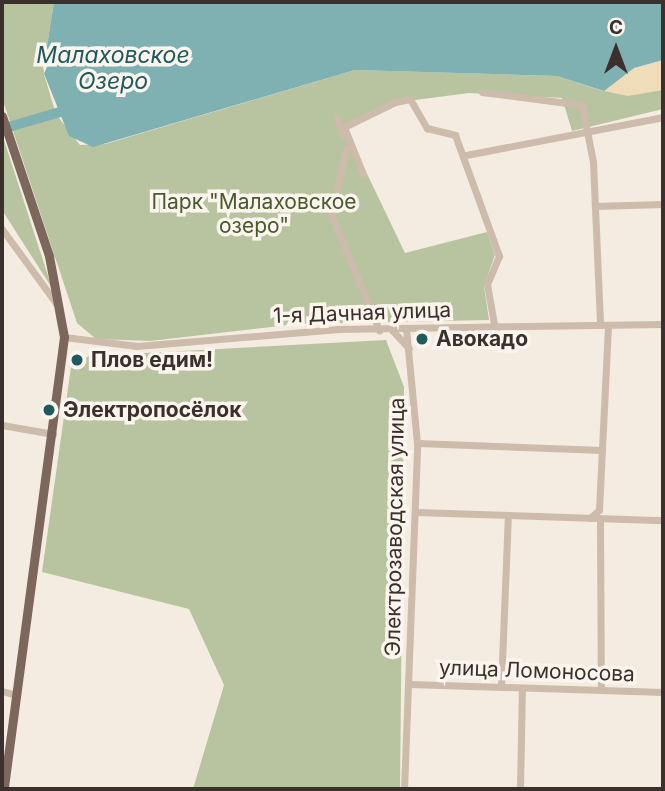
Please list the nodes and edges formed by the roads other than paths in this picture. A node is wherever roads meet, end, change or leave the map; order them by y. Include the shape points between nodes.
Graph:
1 (482, 92) dead end
2 (2, 116) edge
3 (663, 117) edge
4 (337, 118) dead end
5 (590, 132) junction
6 (466, 155) junction
7 (363, 174) dead end
8 (663, 204) edge
9 (595, 206) junction
10 (2, 229) edge
11 (2, 243) edge
12 (15, 245) junction
13 (63, 312) junction
14 (494, 324) junction
15 (663, 324) edge
16 (604, 325) junction
17 (406, 329) junction
18 (379, 330) junction
19 (391, 330) junction
20 (64, 337) junction
21 (409, 348) junction
22 (2, 425) edge
23 (53, 433) junction
24 (417, 443) junction
25 (602, 450) junction
26 (599, 510) junction
27 (416, 512) junction
28 (508, 515) junction
29 (590, 518) junction
30 (604, 520) junction
31 (663, 520) edge
32 (410, 684) junction
33 (500, 687) junction
34 (522, 688) junction
35 (601, 690) junction
36 (2, 691) edge
37 (663, 692) edge
38 (16, 695) junction
39 (4, 789) edge
40 (404, 789) edge
41 (520, 789) edge

1 - 5 street via 582,105
2 - 13 main road
3 - 5 street
4 - 18 street via 349,157 331,214
5 - 6 street
5 - 9 street
6 - 7 street via 455,135 427,128 410,99 403,100 344,127
6 - 14 street via 499,256 487,284
8 - 9 street
9 - 16 street
10 - 12 street
11 - 12 street
12 - 13 street
13 - 20 main road
14 - 16 street, 1-я Дачная улица
14 - 17 street, 1-я Дачная улица
15 - 16 street, 1-я Дачная улица
16 - 25 street
17 - 19 street, 1-я Дачная улица
17 - 21 street, Электрозаводская улица
18 - 19 street, 1-я Дачная улица
18 - 20 street, 1-я Дачная улица via 137,346
19 - 21 street
20 - 23 main road
21 - 24 street, Электрозаводская улица
22 - 23 street
23 - 38 main road
24 - 25 street
24 - 27 street, Электрозаводская улица
25 - 26 street
26 - 29 street
26 - 30 street
27 - 28 street
27 - 32 street, Электрозаводская улица
28 - 29 street
28 - 33 street
29 - 30 street
30 - 31 street
30 - 35 street
32 - 33 street, улица Ломоносова
32 - 40 street, Электрозаводская улица
33 - 34 street, улица Ломоносова
34 - 35 street, улица Ломоносова
34 - 41 street
35 - 37 street, улица Ломоносова
36 - 38 street
38 - 39 main road

